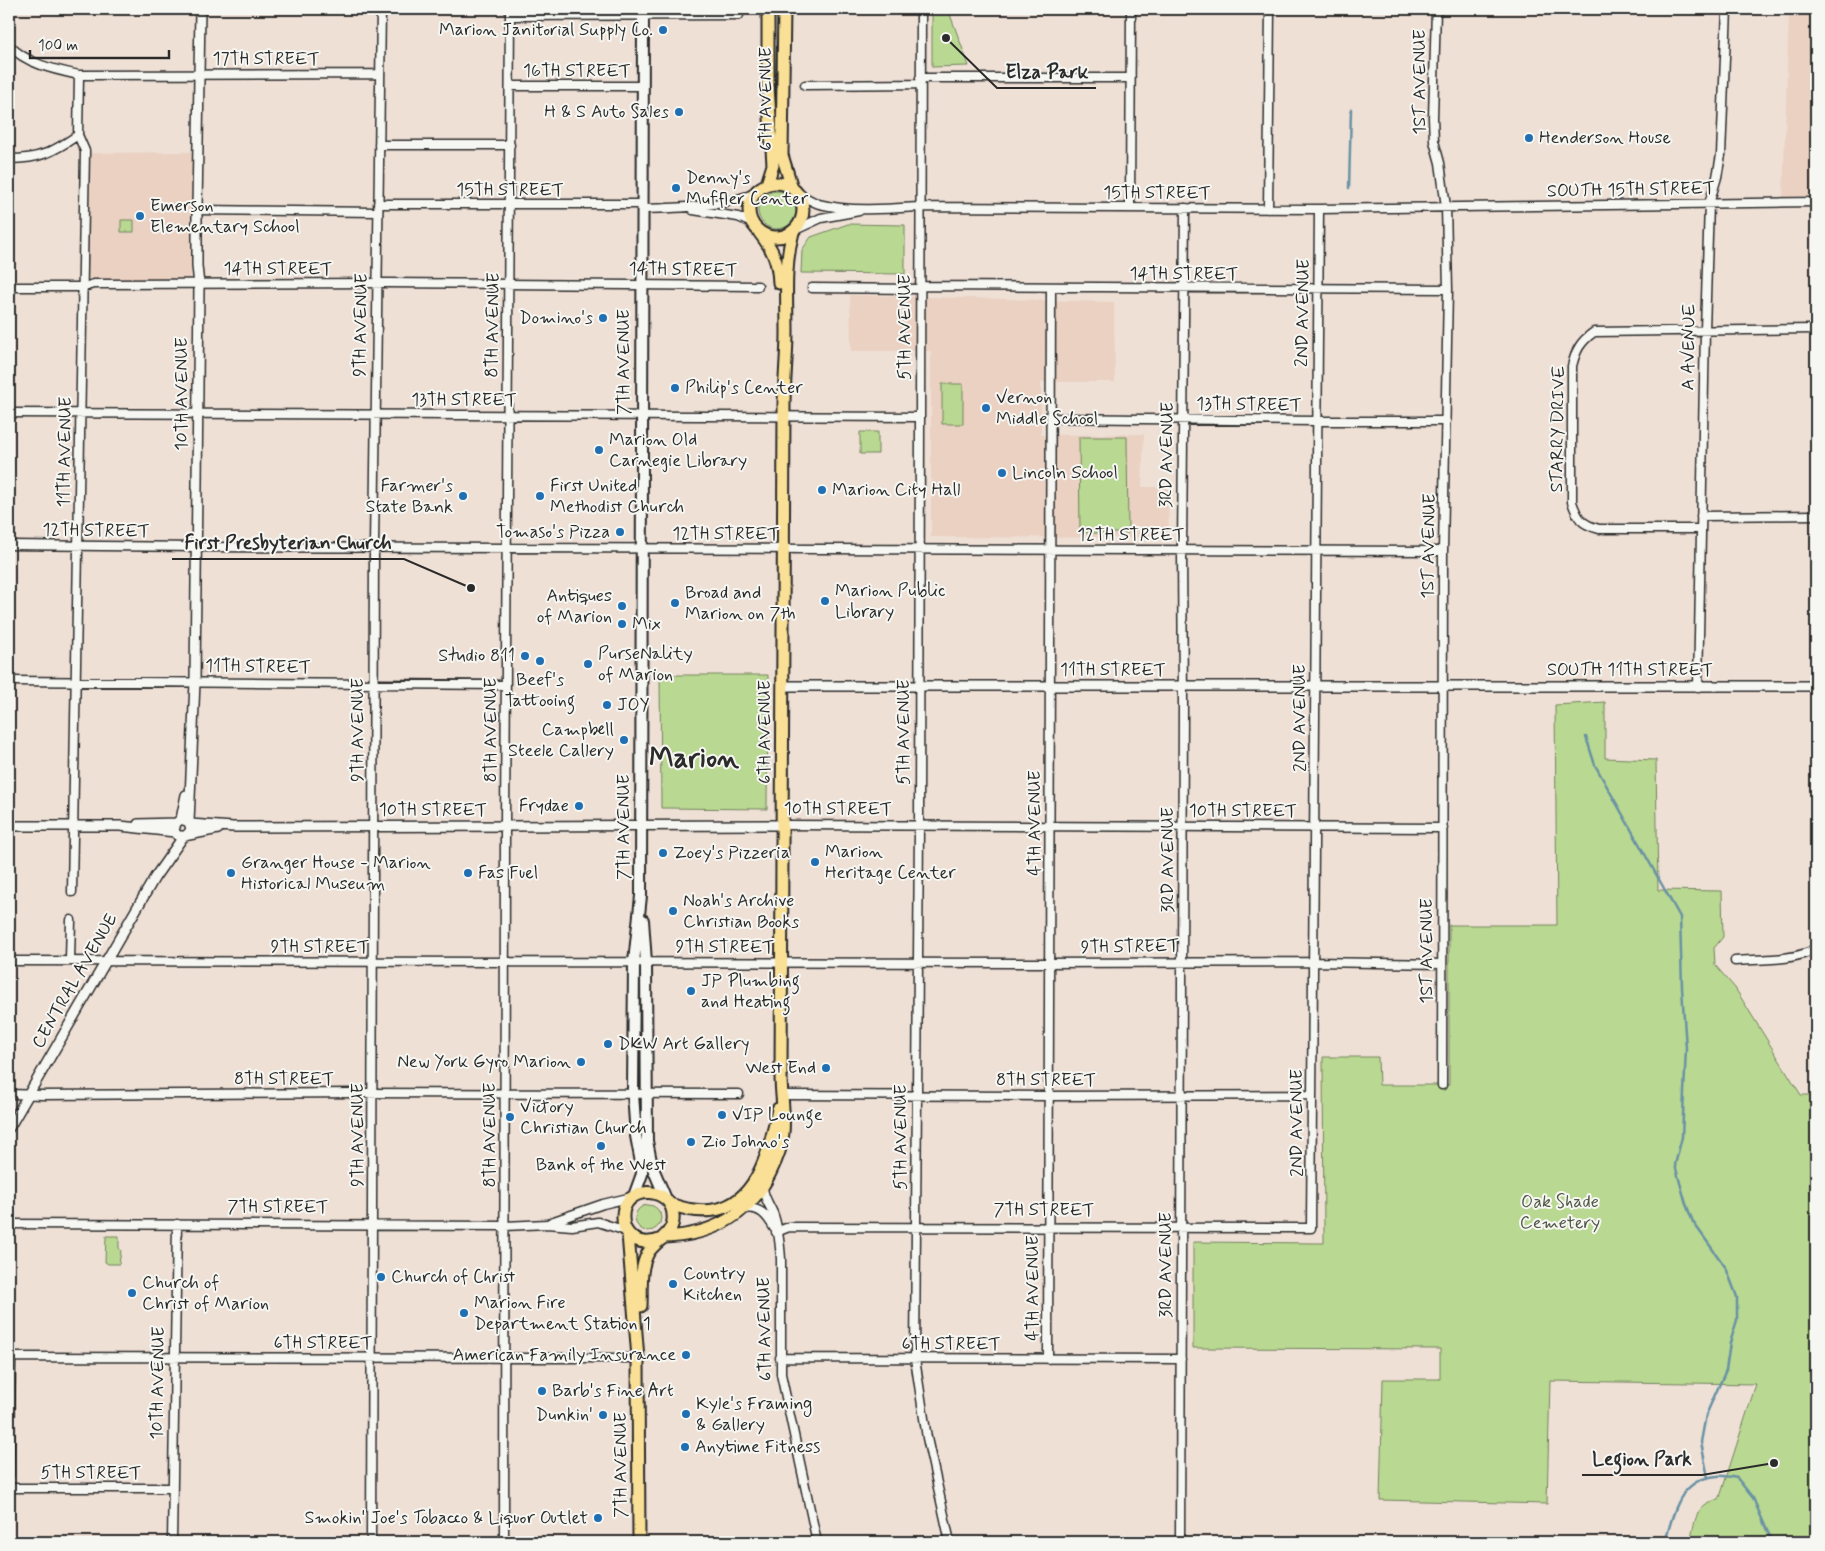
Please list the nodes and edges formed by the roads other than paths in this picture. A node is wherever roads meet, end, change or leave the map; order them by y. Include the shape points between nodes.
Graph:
1 (200, 9) edge
2 (381, 9) edge
3 (768, 9) edge
4 (784, 9) edge
5 (921, 9) edge
6 (1131, 9) edge
7 (1270, 9) edge
8 (1436, 9) edge
9 (1727, 9) edge
10 (510, 12) edge
11 (643, 13) edge
12 (739, 15) dead end
13 (9, 45) edge
14 (199, 74) junction
15 (380, 74) junction
16 (79, 75) junction
17 (1130, 78) junction
18 (920, 81) junction
19 (805, 85) dead end
20 (510, 86) junction
21 (643, 86) junction
22 (78, 135) junction
23 (379, 145) junction
24 (510, 145) junction
25 (9, 159) edge
26 (767, 184) junction
27 (794, 189) junction
28 (754, 194) junction
29 (1816, 202) edge
30 (1709, 204) junction
31 (509, 205) junction
32 (642, 207) junction
33 (920, 207) junction
34 (1446, 207) junction
35 (378, 208) junction
36 (1130, 208) junction
37 (1185, 208) junction
38 (1268, 208) junction
39 (684, 209) junction
40 (868, 209) junction
41 (1319, 209) junction
42 (197, 210) junction
43 (754, 226) junction
44 (794, 231) junction
45 (377, 283) junction
46 (509, 284) junction
47 (199, 285) junction
48 (642, 285) junction
49 (758, 286) dead end
50 (9, 287) edge
51 (83, 287) junction
52 (812, 288) dead end
53 (920, 288) junction
54 (1051, 288) junction
55 (1184, 289) junction
56 (1318, 289) junction
57 (1448, 289) junction
58 (1816, 329) edge
59 (1705, 330) junction
60 (784, 370) junction
61 (9, 413) edge
62 (81, 413) junction
63 (199, 413) junction
64 (375, 415) junction
65 (507, 416) junction
66 (641, 416) junction
67 (784, 417) junction
68 (919, 417) junction
69 (1051, 418) junction
70 (1183, 418) junction
71 (1316, 421) junction
72 (1446, 421) junction
73 (1816, 515) edge
74 (1701, 516) junction
75 (1701, 529) junction
76 (9, 544) edge
77 (78, 545) junction
78 (196, 547) junction
79 (374, 547) junction
80 (506, 547) junction
81 (642, 549) junction
82 (783, 549) junction
83 (920, 550) junction
84 (1050, 550) junction
85 (1182, 551) junction
86 (1316, 551) junction
87 (1443, 551) junction
88 (9, 681) edge
89 (76, 681) junction
90 (195, 682) junction
91 (373, 684) junction
92 (506, 684) junction
93 (783, 686) junction
94 (918, 686) junction
95 (1183, 686) junction
96 (1315, 686) junction
97 (1444, 686) junction
98 (1816, 686) edge
99 (1051, 687) junction
100 (1698, 687) junction
101 (642, 825) junction
102 (783, 825) junction
103 (9, 826) edge
104 (73, 826) junction
105 (373, 826) junction
106 (505, 826) junction
107 (919, 826) junction
108 (1050, 827) junction
109 (1183, 827) junction
110 (1314, 827) junction
111 (182, 828) junction
112 (1443, 828) junction
113 (72, 892) dead end
114 (641, 896) junction
115 (71, 920) dead end
116 (1816, 950) edge
117 (70, 960) junction
118 (9, 961) edge
119 (106, 961) junction
120 (1736, 961) dead end
121 (373, 962) junction
122 (506, 962) junction
123 (634, 962) junction
124 (646, 962) junction
125 (782, 962) junction
126 (1182, 962) junction
127 (1313, 962) junction
128 (918, 963) junction
129 (1049, 963) junction
130 (1442, 964) junction
131 (1442, 1085) dead end
132 (373, 1093) junction
133 (9, 1094) edge
134 (28, 1094) junction
135 (505, 1094) junction
136 (633, 1094) junction
137 (646, 1094) junction
138 (739, 1094) dead end
139 (916, 1094) junction
140 (781, 1095) junction
141 (1182, 1095) junction
142 (1311, 1095) junction
143 (1049, 1096) junction
144 (9, 1128) edge
145 (763, 1188) junction
146 (633, 1196) junction
147 (668, 1202) junction
148 (744, 1210) junction
149 (9, 1224) edge
150 (177, 1224) junction
151 (373, 1224) junction
152 (547, 1224) junction
153 (505, 1226) junction
154 (916, 1227) junction
155 (1048, 1228) junction
156 (1311, 1228) joint
157 (1181, 1229) junction
158 (627, 1232) junction
159 (776, 1232) junction
160 (666, 1237) junction
161 (638, 1285) junction
162 (10, 1357) edge
163 (175, 1358) junction
164 (372, 1358) junction
165 (638, 1358) junction
166 (780, 1358) junction
167 (504, 1359) junction
168 (915, 1359) junction
169 (1048, 1359) junction
170 (1181, 1359) junction
171 (9, 1476) edge
172 (9, 1488) edge
173 (173, 1488) junction
174 (172, 1542) edge
175 (371, 1542) edge
176 (504, 1542) edge
177 (638, 1542) edge
178 (817, 1542) edge
179 (950, 1542) edge
180 (1180, 1542) edge

1 - 14 street, 10TH AVENUE
2 - 15 street, 9TH AVENUE
3 - 26 main road, 6TH AVENUE via 773,166
4 - 27 main road, 6TH AVENUE via 782,155
5 - 18 street, 5TH AVENUE
6 - 17 street
7 - 38 street
8 - 34 street, 1ST AVENUE via 1434,141
9 - 30 street, A AVENUE via 1721,155
10 - 11 street
10 - 20 street, 8TH AVENUE
11 - 12 street
11 - 21 main road, 7TH AVENUE
13 - 16 street, 17TH STREET via 31,61
14 - 15 street, 17TH STREET
14 - 16 street, 17TH STREET
14 - 42 street, 10TH AVENUE
15 - 23 street, 9TH AVENUE
16 - 22 street, 11TH AVENUE
17 - 18 street
17 - 36 street
18 - 19 street
18 - 33 street, 5TH AVENUE
20 - 21 street, 16TH STREET
20 - 24 street, 8TH AVENUE
21 - 32 main road, 7TH AVENUE
22 - 25 street via 56,150 31,159
22 - 51 street, 11TH AVENUE via 85,151
23 - 24 street
23 - 35 street, 9TH AVENUE
24 - 31 street, 8TH AVENUE
26 - 27 main road via 777,182
26 - 28 main road
27 - 40 street, 15TH STREET via 808,200 820,204
27 - 44 main road via 803,208
28 - 39 street, 15TH STREET via 723,204
28 - 43 main road via 749,211
29 - 30 street, SOUTH 15TH STREET
30 - 34 street, SOUTH 15TH STREET
30 - 59 street, A AVENUE
31 - 32 street, 15TH STREET
31 - 35 street, 15TH STREET
31 - 46 street, 8TH AVENUE
32 - 39 street, 15TH STREET
32 - 48 main road, 7TH AVENUE
33 - 36 street, 15TH STREET
33 - 40 street, 15TH STREET
33 - 53 street, 5TH AVENUE
34 - 41 street, 15TH STREET
34 - 57 street, 1ST AVENUE
35 - 42 street, 15TH STREET
35 - 45 street, 9TH AVENUE
36 - 37 street, 15TH STREET
37 - 38 street, 15TH STREET
37 - 55 street, 3RD AVENUE
38 - 41 street, 15TH STREET
39 - 43 street, 15TH STREET via 738,217
40 - 44 street, 15TH STREET via 821,218
41 - 56 street, 2ND AVENUE
42 - 47 street, 10TH AVENUE
43 - 44 main road via 760,233 773,237
43 - 60 main road, 6TH AVENUE via 771,247 778,266
44 - 60 main road, 6TH AVENUE via 787,253
45 - 46 street, 14TH STREET
45 - 47 street, 14TH STREET
45 - 64 street, 9TH AVENUE
46 - 48 street, 14TH STREET
46 - 65 street, 8TH AVENUE
47 - 51 street, 14TH STREET via 94,284
47 - 63 street, 10TH AVENUE
48 - 49 street, 14TH STREET
48 - 66 main road, 7TH AVENUE
50 - 51 street, 14TH STREET
51 - 62 street, 11TH AVENUE
52 - 53 street, 14TH STREET
53 - 54 street, 14TH STREET
53 - 68 street, 5TH AVENUE
54 - 55 street, 14TH STREET
54 - 69 street, 4TH AVENUE
55 - 56 street, 14TH STREET
55 - 70 street, 3RD AVENUE
56 - 57 street, 14TH STREET
56 - 71 street, 2ND AVENUE
57 - 72 street, 1ST AVENUE
58 - 59 street, STARRY DRIVE
59 - 74 street, A AVENUE
59 - 75 street, STARRY DRIVE via 1594,332 1576,350 1572,366 1572,502 1577,516 1586,526 1599,529
60 - 67 main road, 6TH AVENUE
61 - 62 street, 13TH STREET
62 - 63 street, 13TH STREET
62 - 77 street, 11TH AVENUE
63 - 64 street, 13TH STREET
63 - 78 street, 10TH AVENUE
64 - 65 street, 13TH STREET
64 - 79 street, 9TH AVENUE
65 - 66 street, 13TH STREET
65 - 80 street, 8TH AVENUE
66 - 67 street, 13TH STREET
66 - 81 main road, 7TH AVENUE
67 - 68 street, 13TH STREET
67 - 82 main road, 6TH AVENUE
68 - 83 street, 5TH AVENUE
69 - 70 street, 13TH STREET
69 - 84 street, 4TH AVENUE
70 - 71 street, 13TH STREET
70 - 85 street, 3RD AVENUE
71 - 72 street, 13TH STREET
71 - 86 street, 2ND AVENUE
72 - 87 street, 1ST AVENUE
73 - 74 street
74 - 75 street, A AVENUE
75 - 100 street, A AVENUE
76 - 77 street, 12TH STREET
77 - 78 street, 12TH STREET
77 - 89 street, 11TH AVENUE
78 - 79 street, 12TH STREET
78 - 90 street, 10TH AVENUE
79 - 80 street, 12TH STREET
79 - 91 street, 9TH AVENUE
80 - 81 street, 12TH STREET
80 - 92 street, 8TH AVENUE
81 - 82 street, 12TH STREET
81 - 101 main road, 7TH AVENUE
82 - 83 street, 12TH STREET
82 - 93 main road, 6TH AVENUE
83 - 84 street, 12TH STREET
83 - 94 street, 5TH AVENUE
84 - 85 street, 12TH STREET
84 - 99 street, 4TH AVENUE
85 - 86 street, 12TH STREET
85 - 95 street, 3RD AVENUE
86 - 87 street, 12TH STREET
86 - 96 street, 2ND AVENUE
87 - 97 street, 1ST AVENUE
88 - 89 street, 11TH STREET
89 - 90 street, 11TH STREET
89 - 104 street, 11TH AVENUE
90 - 91 street, 11TH STREET
90 - 111 street, 10TH AVENUE via 190,780
91 - 92 street, 11TH STREET
91 - 105 street, 9TH AVENUE
92 - 106 street, 8TH AVENUE
93 - 94 street, 11TH STREET
93 - 102 main road, 6TH AVENUE
94 - 99 street, 11TH STREET
94 - 107 street, 5TH AVENUE
95 - 96 street, 11TH STREET
95 - 99 street, 11TH STREET
95 - 109 street, 3RD AVENUE
96 - 97 street, 11TH STREET
96 - 110 street, 2ND AVENUE
97 - 100 street, SOUTH 11TH STREET
97 - 112 street, 1ST AVENUE
98 - 100 street, SOUTH 11TH STREET
99 - 108 street, 4TH AVENUE
101 - 102 street, 10TH STREET
101 - 106 street, 10TH STREET
101 - 114 main road, 7TH AVENUE
102 - 107 street, 10TH STREET
102 - 125 main road, 6TH AVENUE
103 - 104 street, 10TH STREET
104 - 111 street, 10TH STREET
104 - 113 street, 11TH AVENUE
105 - 106 street, 10TH STREET
105 - 111 street, 10TH STREET
105 - 121 street, 9TH AVENUE
106 - 122 street, 8TH AVENUE
107 - 108 street, 10TH STREET
107 - 128 street, 5TH AVENUE
108 - 109 street, 10TH STREET
108 - 129 street, 4TH AVENUE
109 - 110 street, 10TH STREET
109 - 126 street, 3RD AVENUE
110 - 112 street, 10TH STREET
110 - 127 street, 2ND AVENUE
111 - 119 street, CENTRAL AVENUE
112 - 130 street, 1ST AVENUE
114 - 123 main road, 7TH AVENUE
114 - 124 main road, 7TH AVENUE
115 - 117 street
116 - 120 street via 1786,958
117 - 118 street, 9TH STREET
117 - 119 street, 9TH STREET
119 - 121 street, 9TH STREET
119 - 134 street, CENTRAL AVENUE
121 - 122 street, 9TH STREET
121 - 132 street, 9TH AVENUE
122 - 123 street, 9TH STREET
122 - 135 street, 8TH AVENUE
123 - 124 street, 9TH STREET
123 - 136 main road, 7TH AVENUE
124 - 125 street, 9TH STREET
124 - 137 main road, 7TH AVENUE
125 - 128 street, 9TH STREET
125 - 140 main road, 6TH AVENUE
126 - 127 street, 9TH STREET
126 - 129 street, 9TH STREET
126 - 141 street, 3RD AVENUE
127 - 130 street, 9TH STREET
127 - 142 street, 2ND AVENUE
128 - 129 street, 9TH STREET
128 - 139 street, 5TH AVENUE
129 - 143 street, 4TH AVENUE
130 - 131 street, 1ST AVENUE
132 - 134 street, 8TH STREET
132 - 135 street, 8TH STREET
132 - 151 street, 9TH AVENUE
133 - 134 street, 8TH STREET
134 - 144 street, CENTRAL AVENUE
135 - 136 street, 8TH STREET
135 - 153 street, 8TH AVENUE
136 - 137 street, 8TH STREET
136 - 146 main road, 7TH AVENUE via 642,1168
137 - 138 street, 8TH STREET
137 - 147 main road, 7TH AVENUE via 649,1153
139 - 140 street, 8TH STREET
139 - 143 street, 8TH STREET
139 - 154 street, 5TH AVENUE
140 - 145 main road, 6TH AVENUE via 782,1142
140 - 147 main road, 6TH AVENUE via 764,1163 746,1191 732,1205 714,1211 690,1210
141 - 142 street, 8TH STREET
141 - 143 street, 8TH STREET
141 - 157 street, 3RD AVENUE
142 - 156 street, 2ND AVENUE
143 - 155 street, 4TH AVENUE
145 - 148 main road
145 - 159 street, 6TH AVENUE via 774,1216
146 - 147 main road via 653,1192
146 - 152 street, 7TH STREET
146 - 158 main road via 623,1214
147 - 160 main road via 673,1219
148 - 159 street, 6TH AVENUE via 758,1209
148 - 160 main road via 714,1226
149 - 150 street, 7TH STREET
150 - 151 street, 7TH STREET
150 - 163 street, 10TH AVENUE
151 - 153 street, 7TH STREET
151 - 164 street, 9TH AVENUE
152 - 153 street, 7TH STREET
152 - 158 street, 7TH STREET via 572,1226 598,1222
153 - 167 street, 8TH AVENUE
154 - 155 street, 7TH STREET
154 - 159 street, 7TH STREET via 789,1227
154 - 168 street, 5TH AVENUE
155 - 157 street, 7TH STREET
155 - 169 street, 4TH AVENUE
156 - 157 street, 7TH STREET
157 - 170 street, 3RD AVENUE
158 - 160 main road via 644,1243
158 - 161 main road
159 - 166 street, 6TH AVENUE via 781,1259
160 - 161 main road
161 - 165 main road, 7TH AVENUE
162 - 163 street, 6TH STREET
162 - 171 street
163 - 164 street, 6TH STREET
163 - 173 street, 10TH AVENUE
164 - 167 street, 6TH STREET
164 - 175 street, 9TH AVENUE
165 - 167 street, 6TH STREET
165 - 177 main road, 7TH AVENUE
166 - 168 street, 6TH STREET
166 - 178 street, 6TH AVENUE
167 - 176 street, 8TH AVENUE
168 - 169 street, 6TH STREET
168 - 179 street, 5TH AVENUE
169 - 170 street, 6TH STREET
170 - 180 street, 3RD AVENUE
172 - 173 street, 5TH STREET
173 - 174 street, 10TH AVENUE

